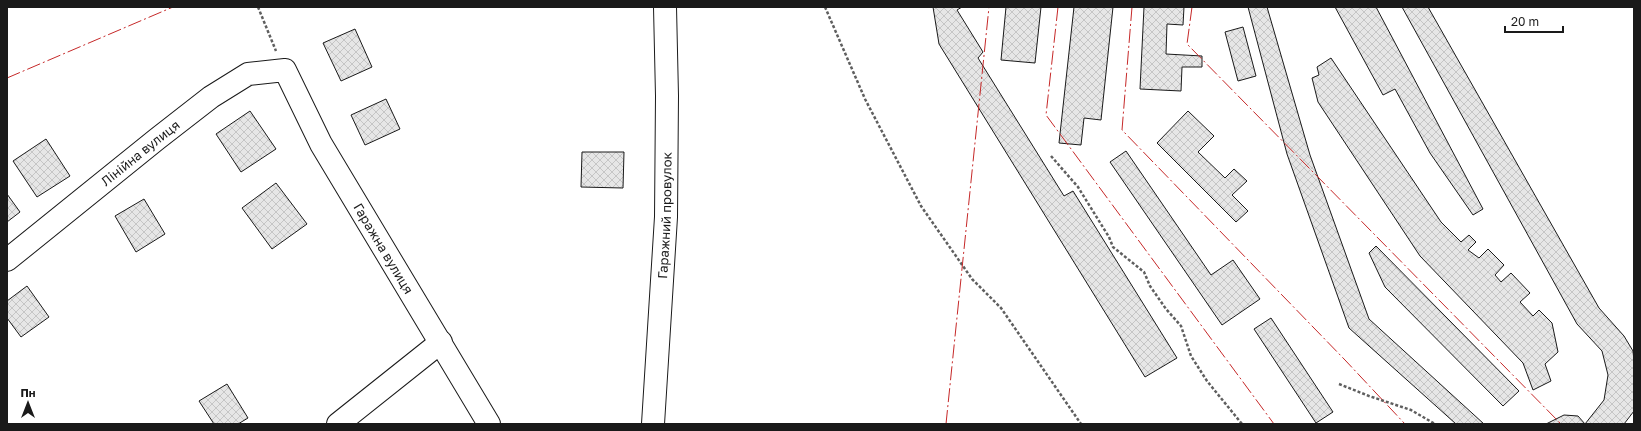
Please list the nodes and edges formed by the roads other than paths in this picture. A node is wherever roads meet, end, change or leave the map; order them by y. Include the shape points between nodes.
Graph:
1 (665, 7) edge
2 (285, 70) joint
3 (7, 260) edge
4 (441, 342) junction
5 (338, 424) edge
6 (489, 424) edge
7 (653, 424) edge

1 - 7 street, Гаражний провулок via 668,96 666,217
2 - 3 street, Лінійна вулиця via 248,74 211,97
2 - 4 street, Гаражна вулиця via 321,144
4 - 5 street
4 - 6 street, Гаражна вулиця

